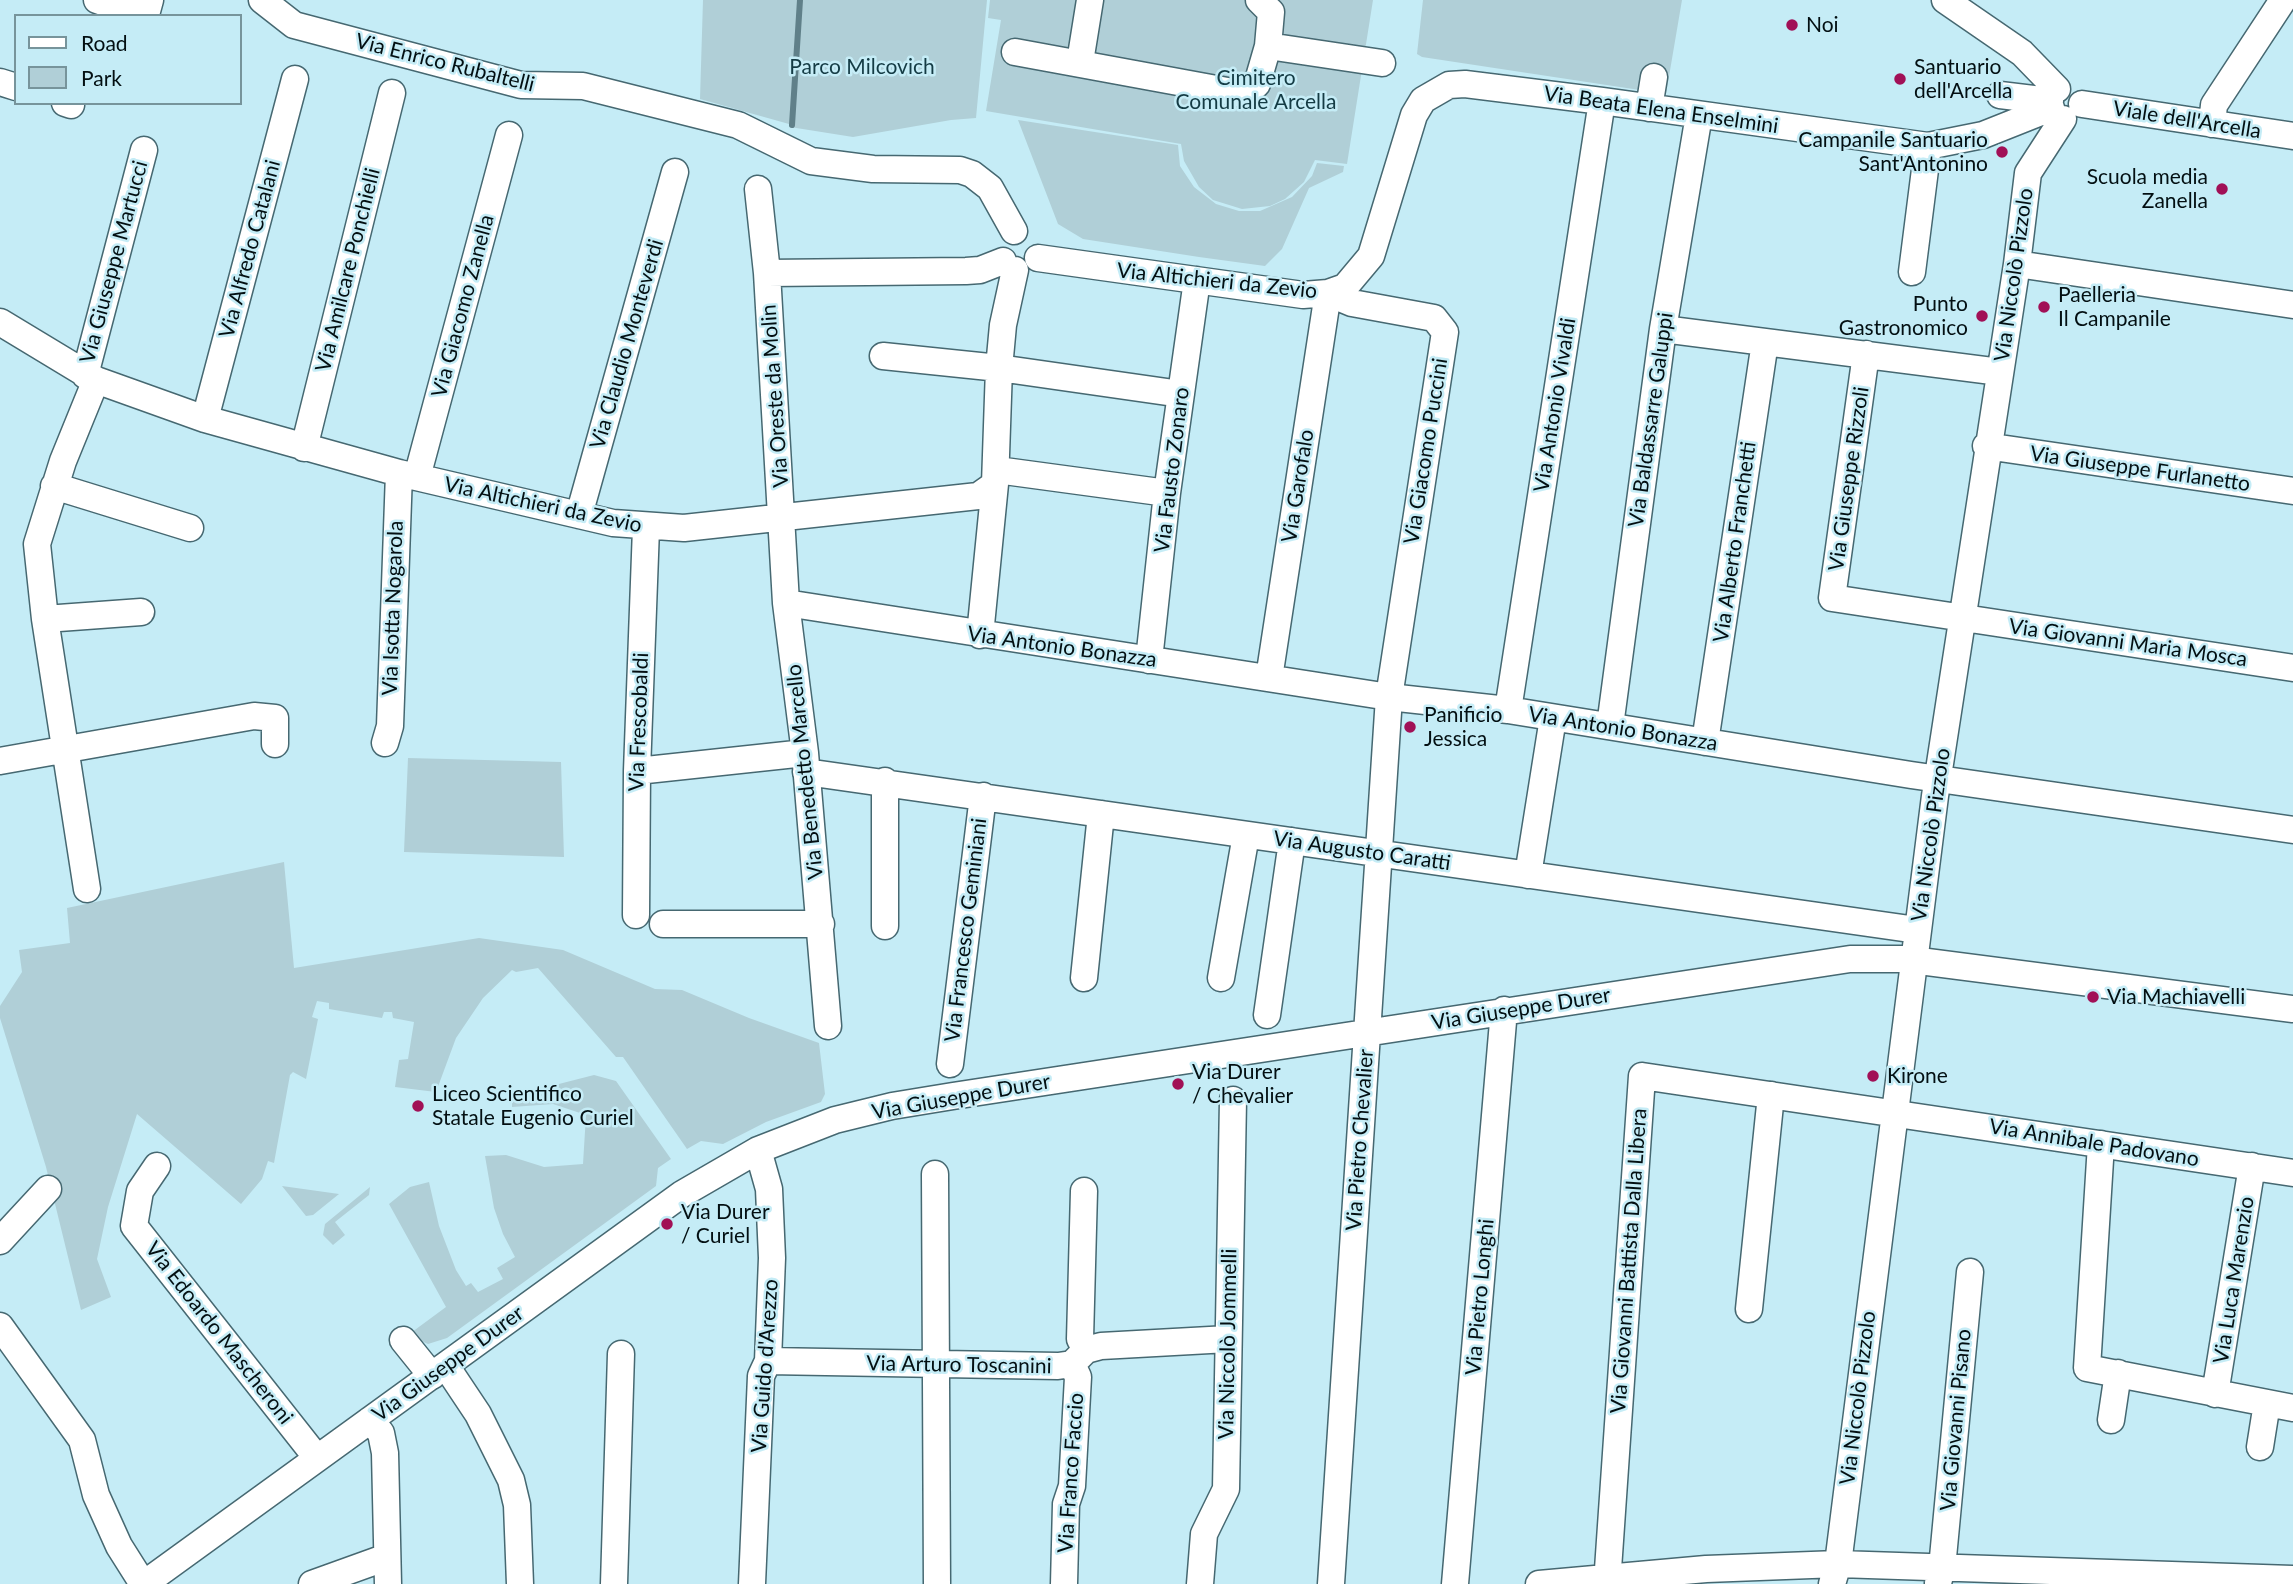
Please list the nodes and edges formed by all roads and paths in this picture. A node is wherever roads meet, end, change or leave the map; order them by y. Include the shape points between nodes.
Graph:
1 (97, 0) edge
2 (150, 0) edge
3 (262, 0) edge
4 (1090, 0) edge
5 (1259, 0) edge
6 (1945, 0) edge
7 (2283, 0) edge
8 (1268, 46) junction
9 (1015, 52) dead end
10 (1080, 62) junction
11 (1382, 63) dead end
12 (1654, 77) dead end
13 (295, 79) dead end
14 (1434, 91) joint
15 (392, 93) dead end
16 (2000, 95) dead end
17 (1602, 101) junction
18 (2060, 104) junction
19 (1649, 108) junction
20 (1699, 115) junction
21 (2212, 124) junction
22 (509, 135) dead end
23 (2293, 136) edge
24 (1938, 144) junction
25 (144, 150) dead end
26 (675, 172) dead end
27 (758, 189) dead end
28 (1014, 231) junction
29 (1019, 263) junction
30 (2017, 264) junction
31 (1912, 272) dead end
32 (767, 273) junction
33 (1197, 280) junction
34 (1328, 293) junction
35 (2293, 305) edge
36 (0, 322) edge
37 (1664, 329) junction
38 (1765, 342) junction
39 (1867, 354) junction
40 (883, 356) dead end
41 (999, 368) junction
42 (2000, 372) junction
43 (90, 377) junction
44 (1181, 394) junction
45 (205, 419) junction
46 (1986, 446) junction
47 (304, 448) junction
48 (408, 475) junction
49 (996, 477) junction
50 (54, 486) junction
51 (2293, 491) edge
52 (1167, 493) junction
53 (579, 515) junction
54 (781, 519) junction
55 (190, 528) dead end
56 (646, 528) junction
57 (786, 603) junction
58 (141, 612) dead end
59 (45, 619) junction
60 (1963, 619) junction
61 (980, 635) junction
62 (1149, 660) junction
63 (2293, 668) edge
64 (1269, 678) junction
65 (1389, 697) junction
66 (1508, 710) junction
67 (1553, 718) junction
68 (1610, 726) junction
69 (1705, 742) junction
70 (385, 743) dead end
71 (275, 744) dead end
72 (64, 748) junction
73 (0, 761) edge
74 (806, 763) junction
75 (637, 771) junction
76 (1938, 778) junction
77 (885, 781) junction
78 (983, 796) junction
79 (1101, 814) junction
80 (2293, 830) edge
81 (1246, 835) junction
82 (1292, 841) junction
83 (1379, 852) junction
84 (1528, 875) junction
85 (87, 889) dead end
86 (636, 915) dead end
87 (663, 923) dead end
88 (821, 924) junction
89 (885, 926) dead end
90 (1917, 930) junction
91 (1912, 961) junction
92 (1084, 978) dead end
93 (1221, 978) dead end
94 (2293, 1009) edge
95 (1504, 1010) junction
96 (1267, 1015) dead end
97 (828, 1026) dead end
98 (1365, 1033) junction
99 (950, 1064) dead end
100 (1771, 1095) junction
101 (1233, 1100) dead end
102 (1894, 1112) junction
103 (2101, 1144) junction
104 (758, 1150) junction
105 (157, 1166) dead end
106 (2252, 1166) junction
107 (2293, 1173) edge
108 (935, 1174) dead end
109 (48, 1189) dead end
110 (1084, 1191) dead end
111 (0, 1241) edge
112 (1970, 1272) dead end
113 (1749, 1309) dead end
114 (0, 1326) edge
115 (1228, 1339) junction
116 (403, 1340) dead end
117 (621, 1354) dead end
118 (1079, 1357) junction
119 (768, 1361) junction
120 (938, 1366) junction
121 (439, 1371) junction
122 (2118, 1373) junction
123 (2215, 1394) junction
124 (2280, 1405) edge
125 (370, 1420) junction
126 (2111, 1420) dead end
127 (2260, 1447) dead end
128 (317, 1458) junction
129 (387, 1557) junction
130 (1835, 1574) edge
131 (1940, 1576) edge
132 (1705, 1577) edge
133 (2046, 1578) edge
134 (1607, 1580) edge
135 (2169, 1580) edge
136 (2277, 1580) edge
137 (147, 1583) edge
138 (312, 1584) edge
139 (388, 1584) edge
140 (520, 1584) edge
141 (614, 1584) edge
142 (752, 1584) edge
143 (937, 1584) edge
144 (1064, 1584) edge
145 (1200, 1584) edge
146 (1331, 1584) edge
147 (1455, 1584) edge
148 (1539, 1584) edge

1 - 2 street via 137,14 146,11
3 - 28 street, Via Enrico Rubaltelli via 294,25 521,85 583,86 738,125 811,161 873,169 960,170 990,188
4 - 10 street
5 - 8 street via 1271,12
6 - 18 street via 2022,53
7 - 21 street via 2214,105
8 - 10 street via 1257,84 1238,93
8 - 11 street
9 - 10 street
12 - 19 street
13 - 45 street, Via Alfredo Catalani
14 - 17 street, Via Beata Elena Enselmini via 1465,84
14 - 34 street, Via Altichieri da Zevio via 1414,115 1371,256 1345,287
15 - 47 street, Via Amilcare Ponchielli
16 - 18 street, Viale dell'Arcella
17 - 19 street, Via Beata Elena Enselmini
17 - 66 street, Via Antonio Vivaldi
18 - 21 street, Viale dell'Arcella
18 - 24 street, Via Beata Elena Enselmini via 1983,135
18 - 30 street, Via Niccolò Pizzolo via 2028,173
19 - 20 street, Via Beata Elena Enselmini
20 - 24 street, Via Beata Elena Enselmini
20 - 37 street, Via Baldassarre Galuppi
21 - 23 street, Viale dell'Arcella
22 - 48 street, Via Giacomo Zanella
24 - 31 street
25 - 43 street, Via Giuseppe Martucci
26 - 53 street, Via Claudio Monteverdi
27 - 32 street, Via Oreste da Molin
28 - 29 street via 1001,245
28 - 29 street via 1035,238 1040,251
29 - 32 street, Via Oreste da Molin via 980,270
29 - 33 street, Via Altichieri da Zevio
29 - 41 street via 1003,325
30 - 35 street
30 - 42 street, Via Niccolò Pizzolo
32 - 54 street, Via Oreste da Molin
33 - 34 street, Via Altichieri da Zevio via 1303,295
33 - 44 street, Via Fausto Zonaro
34 - 64 street, Via Garofalo
34 - 65 street, Via Giacomo Puccini via 1352,303 1434,318 1444,332
36 - 43 street, Via Altichieri da Zevio
37 - 38 street
37 - 68 street, Via Baldassarre Galuppi
38 - 39 street
38 - 69 street, Via Alberto Franchetti
39 - 42 street
39 - 60 street, Via Giuseppe Rizzoli via 1832,598
40 - 41 street
41 - 44 street
41 - 49 street
42 - 46 street, Via Niccolò Pizzolo
43 - 45 street, Via Altichieri da Zevio
43 - 50 street, Via Giuseppe Martucci
44 - 52 street, Via Fausto Zonaro
45 - 47 street, Via Altichieri da Zevio
46 - 51 street, Via Giuseppe Furlanetto
46 - 60 street, Via Niccolò Pizzolo
47 - 48 street, Via Altichieri da Zevio
48 - 53 street, Via Altichieri da Zevio
48 - 70 street, Via Isotta Nogarola via 390,726
49 - 52 street
49 - 54 street, Via Altichieri da Zevio via 978,496
49 - 61 street
50 - 55 street
50 - 59 street, Via Giuseppe Martucci via 37,544
52 - 62 street, Via Fausto Zonaro
53 - 56 street, Via Altichieri da Zevio
54 - 56 street, Via Altichieri da Zevio
54 - 57 street, Via Benedetto Marcello
56 - 75 street, Via Frescobaldi
57 - 61 street, Via Antonio Bonazza
57 - 74 street, Via Benedetto Marcello
58 - 59 street
59 - 72 street, Via Giuseppe Martucci
60 - 63 street, Via Giovanni Maria Mosca
60 - 76 street, Via Niccolò Pizzolo
61 - 62 street, Via Antonio Bonazza
62 - 64 street, Via Antonio Bonazza
64 - 65 street, Via Antonio Bonazza
65 - 66 street, Via Antonio Bonazza
65 - 83 street, Via Pietro Chevalier
66 - 67 street, Via Antonio Bonazza
67 - 68 street, Via Antonio Bonazza
67 - 84 street
68 - 69 street, Via Antonio Bonazza
69 - 76 street, Via Antonio Bonazza
71 - 72 street via 275,718 254,716
72 - 73 street
72 - 85 street, Via Giuseppe Martucci
74 - 75 street, Via Augusto Caratti
74 - 77 street, Via Augusto Caratti
74 - 88 street, Via Benedetto Marcello
75 - 86 street, Via Frescobaldi
76 - 80 street, Via Antonio Bonazza
76 - 90 street, Via Niccolò Pizzolo
77 - 78 street, Via Augusto Caratti
77 - 89 street
78 - 79 street, Via Augusto Caratti
78 - 99 street, Via Francesco Geminiani
79 - 81 street, Via Augusto Caratti
79 - 92 street
81 - 82 street, Via Augusto Caratti
81 - 93 street
82 - 83 street, Via Augusto Caratti
82 - 96 street
83 - 84 street, Via Augusto Caratti
83 - 98 street, Via Pietro Chevalier
84 - 90 street, Via Augusto Caratti
87 - 88 street
88 - 97 street, Via Benedetto Marcello
90 - 91 street, Via Niccolò Pizzolo
91 - 94 street, Via Giuseppe Durer
91 - 95 street, Via Giuseppe Durer via 1850,959
91 - 102 street, Via Niccolò Pizzolo
95 - 98 street, Via Giuseppe Durer
95 - 147 street, Via Pietro Longhi
98 - 104 street, Via Giuseppe Durer via 892,1106 825,1124
98 - 146 street, Via Pietro Chevalier
100 - 102 street, Via Giovanni Battista Dalla Libera
100 - 113 street
100 - 134 street, Via Giovanni Battista Dalla Libera via 1642,1076
101 - 115 street, Via Niccolò Jommelli
102 - 103 street, Via Annibale Padovano
102 - 130 street, Via Niccolò Pizzolo
103 - 106 street, Via Annibale Padovano
103 - 122 street via 2087,1368
104 - 119 street, Via Guido d'Arezzo via 771,1210
104 - 121 street, Via Giuseppe Durer via 682,1194
105 - 128 street, Via Edoardo Mascheroni via 140,1191 134,1226
106 - 107 street, Via Annibale Padovano
106 - 123 street, Via Luca Marenzio
108 - 120 street
109 - 111 street
110 - 118 street, Via Franco Faccio
112 - 131 street, Via Giovanni Pisano
114 - 137 street via 82,1440 96,1495 119,1546
115 - 118 street, Via Arturo Toscanini via 1101,1346
115 - 145 street, Via Niccolò Jommelli via 1226,1489 1204,1534
116 - 121 street
117 - 141 street
118 - 120 street, Via Arturo Toscanini
118 - 144 street, Via Franco Faccio
119 - 120 street, Via Arturo Toscanini
119 - 142 street, Via Guido d'Arezzo via 761,1376
120 - 143 street
121 - 125 street, Via Giuseppe Durer
121 - 140 street via 478,1414 511,1480 517,1505
122 - 123 street
122 - 126 street
123 - 124 street
124 - 127 street
125 - 128 street, Via Giuseppe Durer
125 - 129 street via 381,1433 385,1453
128 - 137 street, Via Giuseppe Durer
129 - 138 street
129 - 139 street
130 - 131 street
130 - 132 street
131 - 133 street
132 - 134 street
133 - 135 street
134 - 148 street
135 - 136 street

